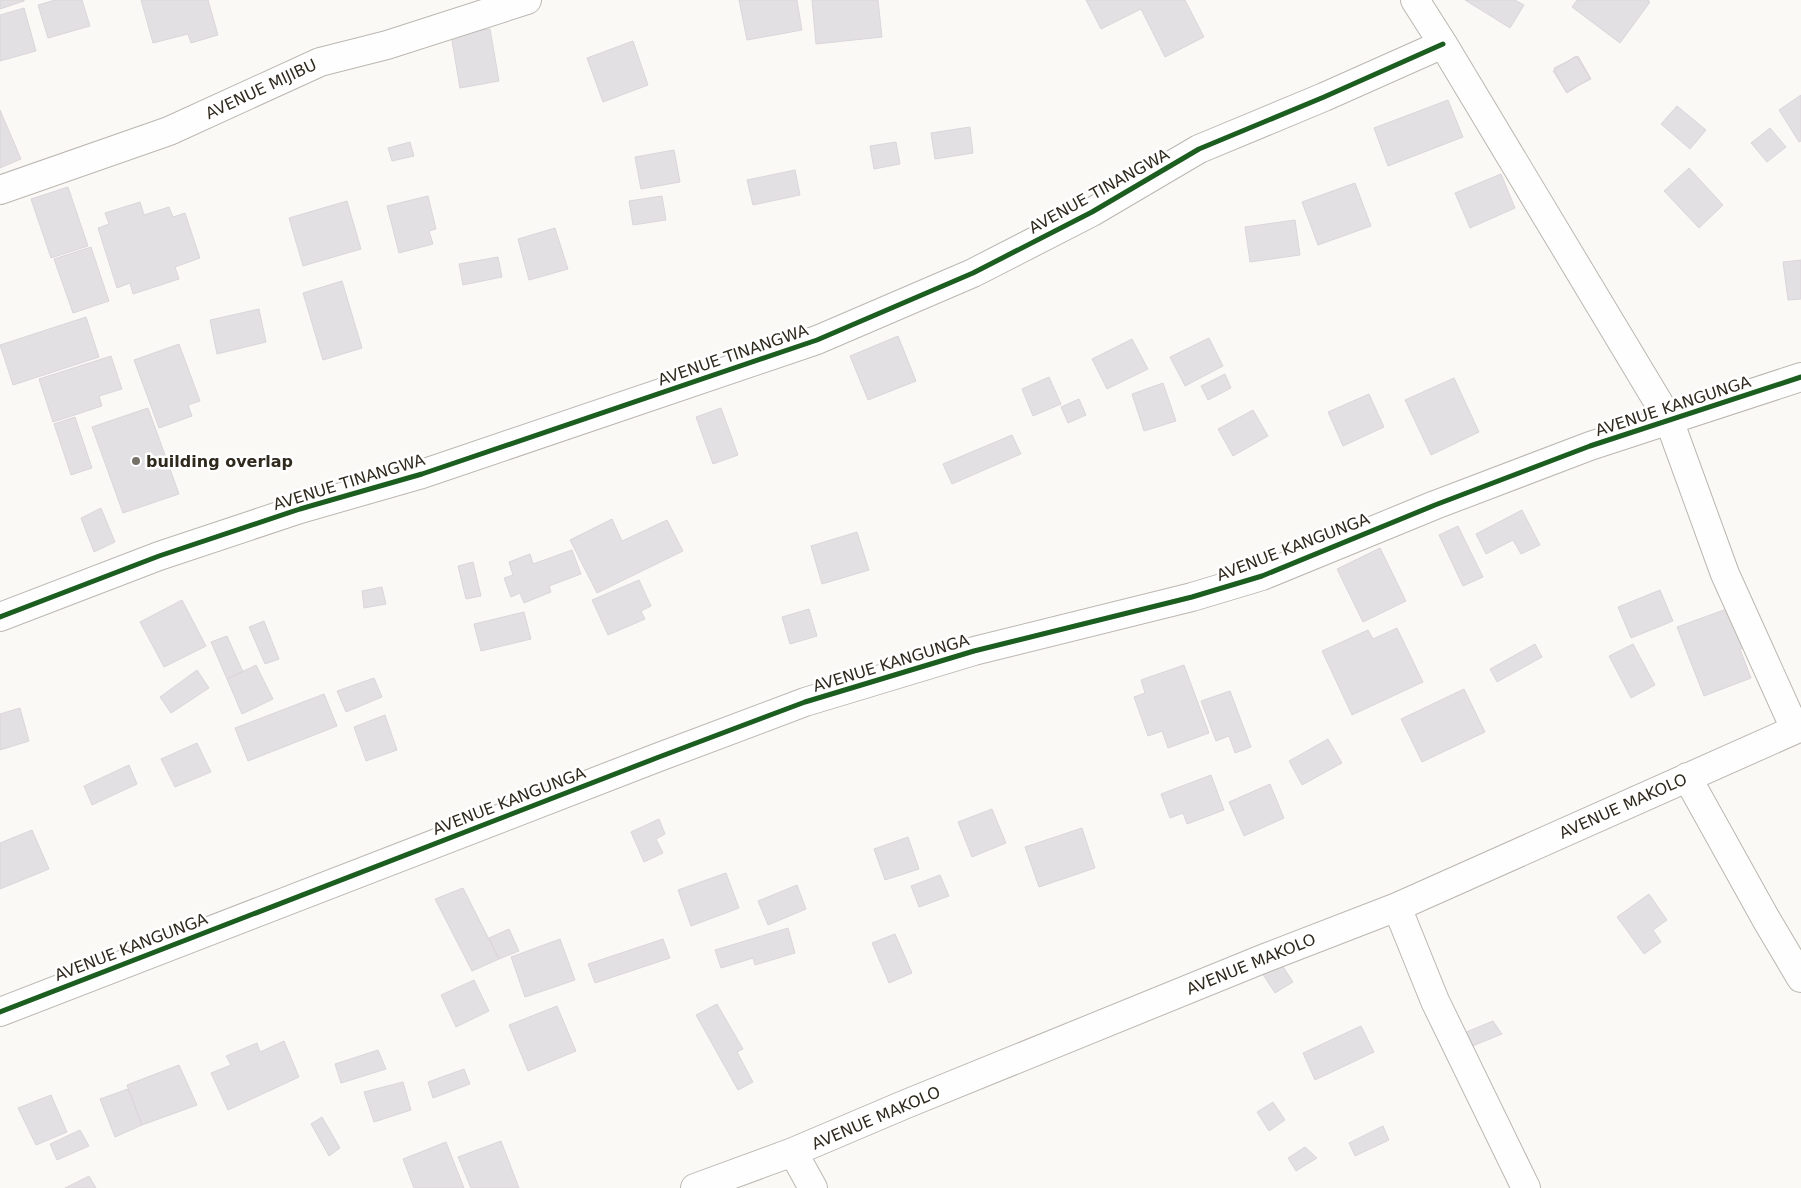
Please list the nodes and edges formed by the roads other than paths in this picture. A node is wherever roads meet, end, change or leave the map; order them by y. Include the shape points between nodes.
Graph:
1 (527, 0) edge
2 (1415, 0) edge
3 (1443, 44) junction
4 (0, 190) edge
5 (1801, 377) edge
6 (1669, 420) junction
7 (0, 617) edge
8 (1798, 728) edge
9 (1687, 778) junction
10 (1397, 906) junction
11 (1801, 978) edge
12 (0, 1012) edge
13 (793, 1152) junction
14 (695, 1188) edge
15 (813, 1188) edge
16 (1526, 1188) edge

1 - 4 street, AVENUE MIJIBU via 320,62 169,131
2 - 3 street
3 - 6 street
3 - 7 street, AVENUE TINANGWA via 1199,149 1092,212 973,273 817,340 422,474 300,509 159,556
5 - 6 street, AVENUE KANGUNGA
6 - 8 street via 1725,574
6 - 12 street, AVENUE KANGUNGA via 1462,495 1262,576 1192,597 974,651 805,702
8 - 9 street, AVENUE MAKOLO
9 - 10 street, AVENUE MAKOLO
9 - 11 street
10 - 13 street, AVENUE MAKOLO
10 - 16 street via 1435,1001
13 - 14 street, AVENUE MAKOLO
13 - 15 street

